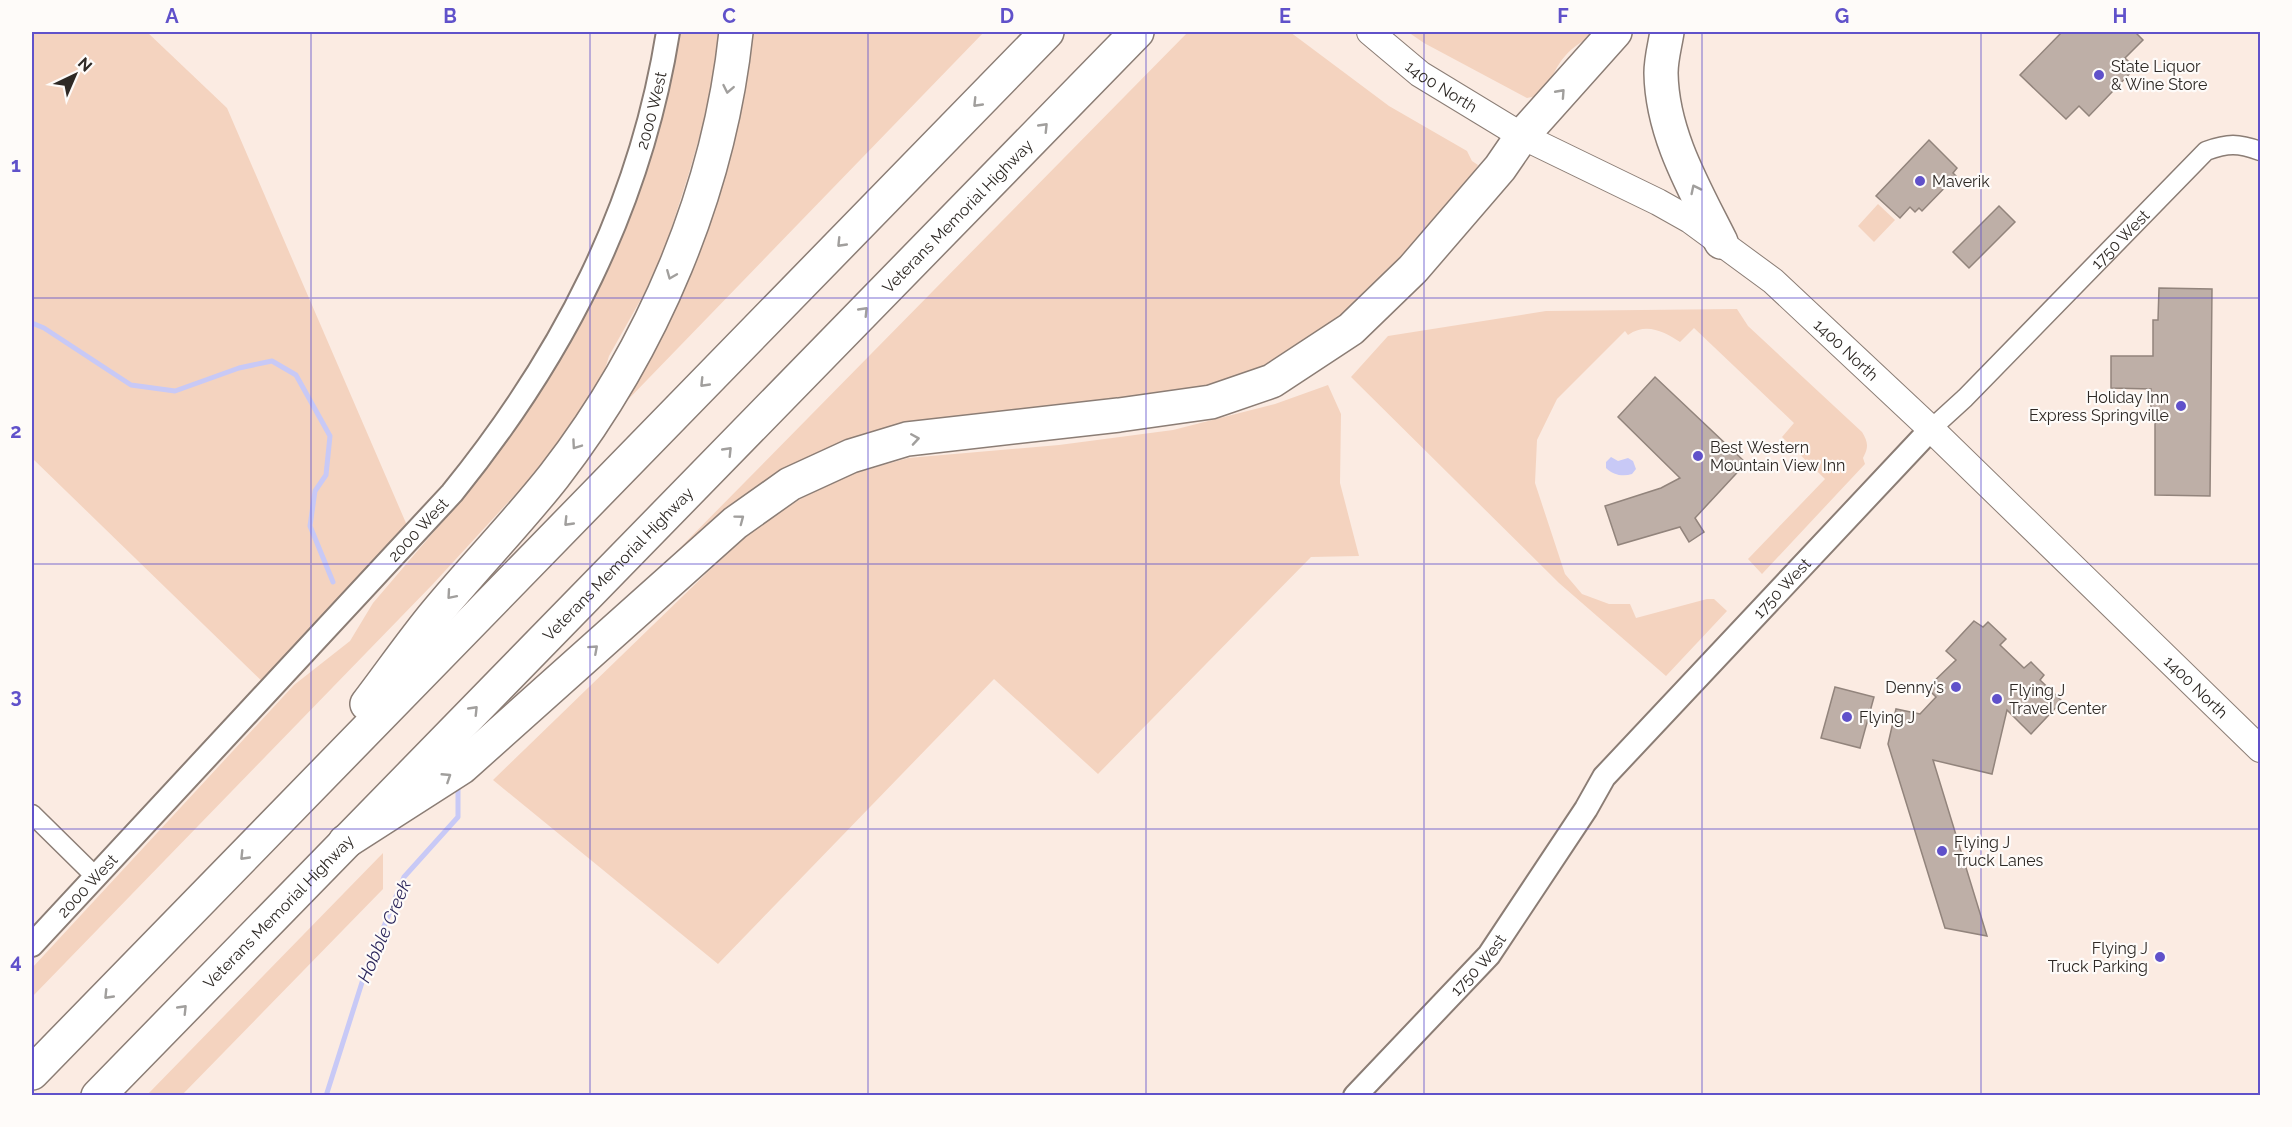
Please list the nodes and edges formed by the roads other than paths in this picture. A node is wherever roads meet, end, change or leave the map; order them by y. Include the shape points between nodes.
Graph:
1 (668, 32) edge
2 (736, 32) edge
3 (1047, 32) edge
4 (1137, 32) edge
5 (1370, 32) edge
6 (1615, 32) edge
7 (1667, 32) edge
8 (1522, 136) junction
9 (2260, 151) edge
10 (1721, 242) junction
11 (1930, 429) junction
12 (2260, 749) edge
13 (32, 814) edge
14 (285, 814) junction
15 (345, 843) junction
16 (96, 877) junction
17 (32, 945) edge
18 (32, 1073) edge
19 (98, 1095) edge
20 (1355, 1095) edge

1 - 16 street, 2000 West via 652,114 619,217 575,311 520,403 452,493
2 -> 14 highway via 718,139 692,225 641,342 602,408 554,476 434,615
3 -> 14 highway
15 -> 4 highway, Veterans Memorial Highway
5 - 8 main road, 1400 North via 1420,74
8 -> 6 highway
10 -> 7 highway via 1669,128 1661,71
8 - 10 main road, 1400 North via 1658,202
15 -> 8 highway via 462,767 735,523 790,483 851,456 907,440 1211,402 1272,381 1351,329 1413,269 1500,168
9 - 11 street, 1750 West via 2227,143 2206,150 1965,398
10 - 11 main road, 1400 North via 1773,281
11 - 12 main road, 1400 North
11 - 20 street, 1750 West via 1604,777 1489,955
13 - 16 street
14 -> 18 highway
19 -> 15 highway, Veterans Memorial Highway
16 - 17 street, 2000 West

